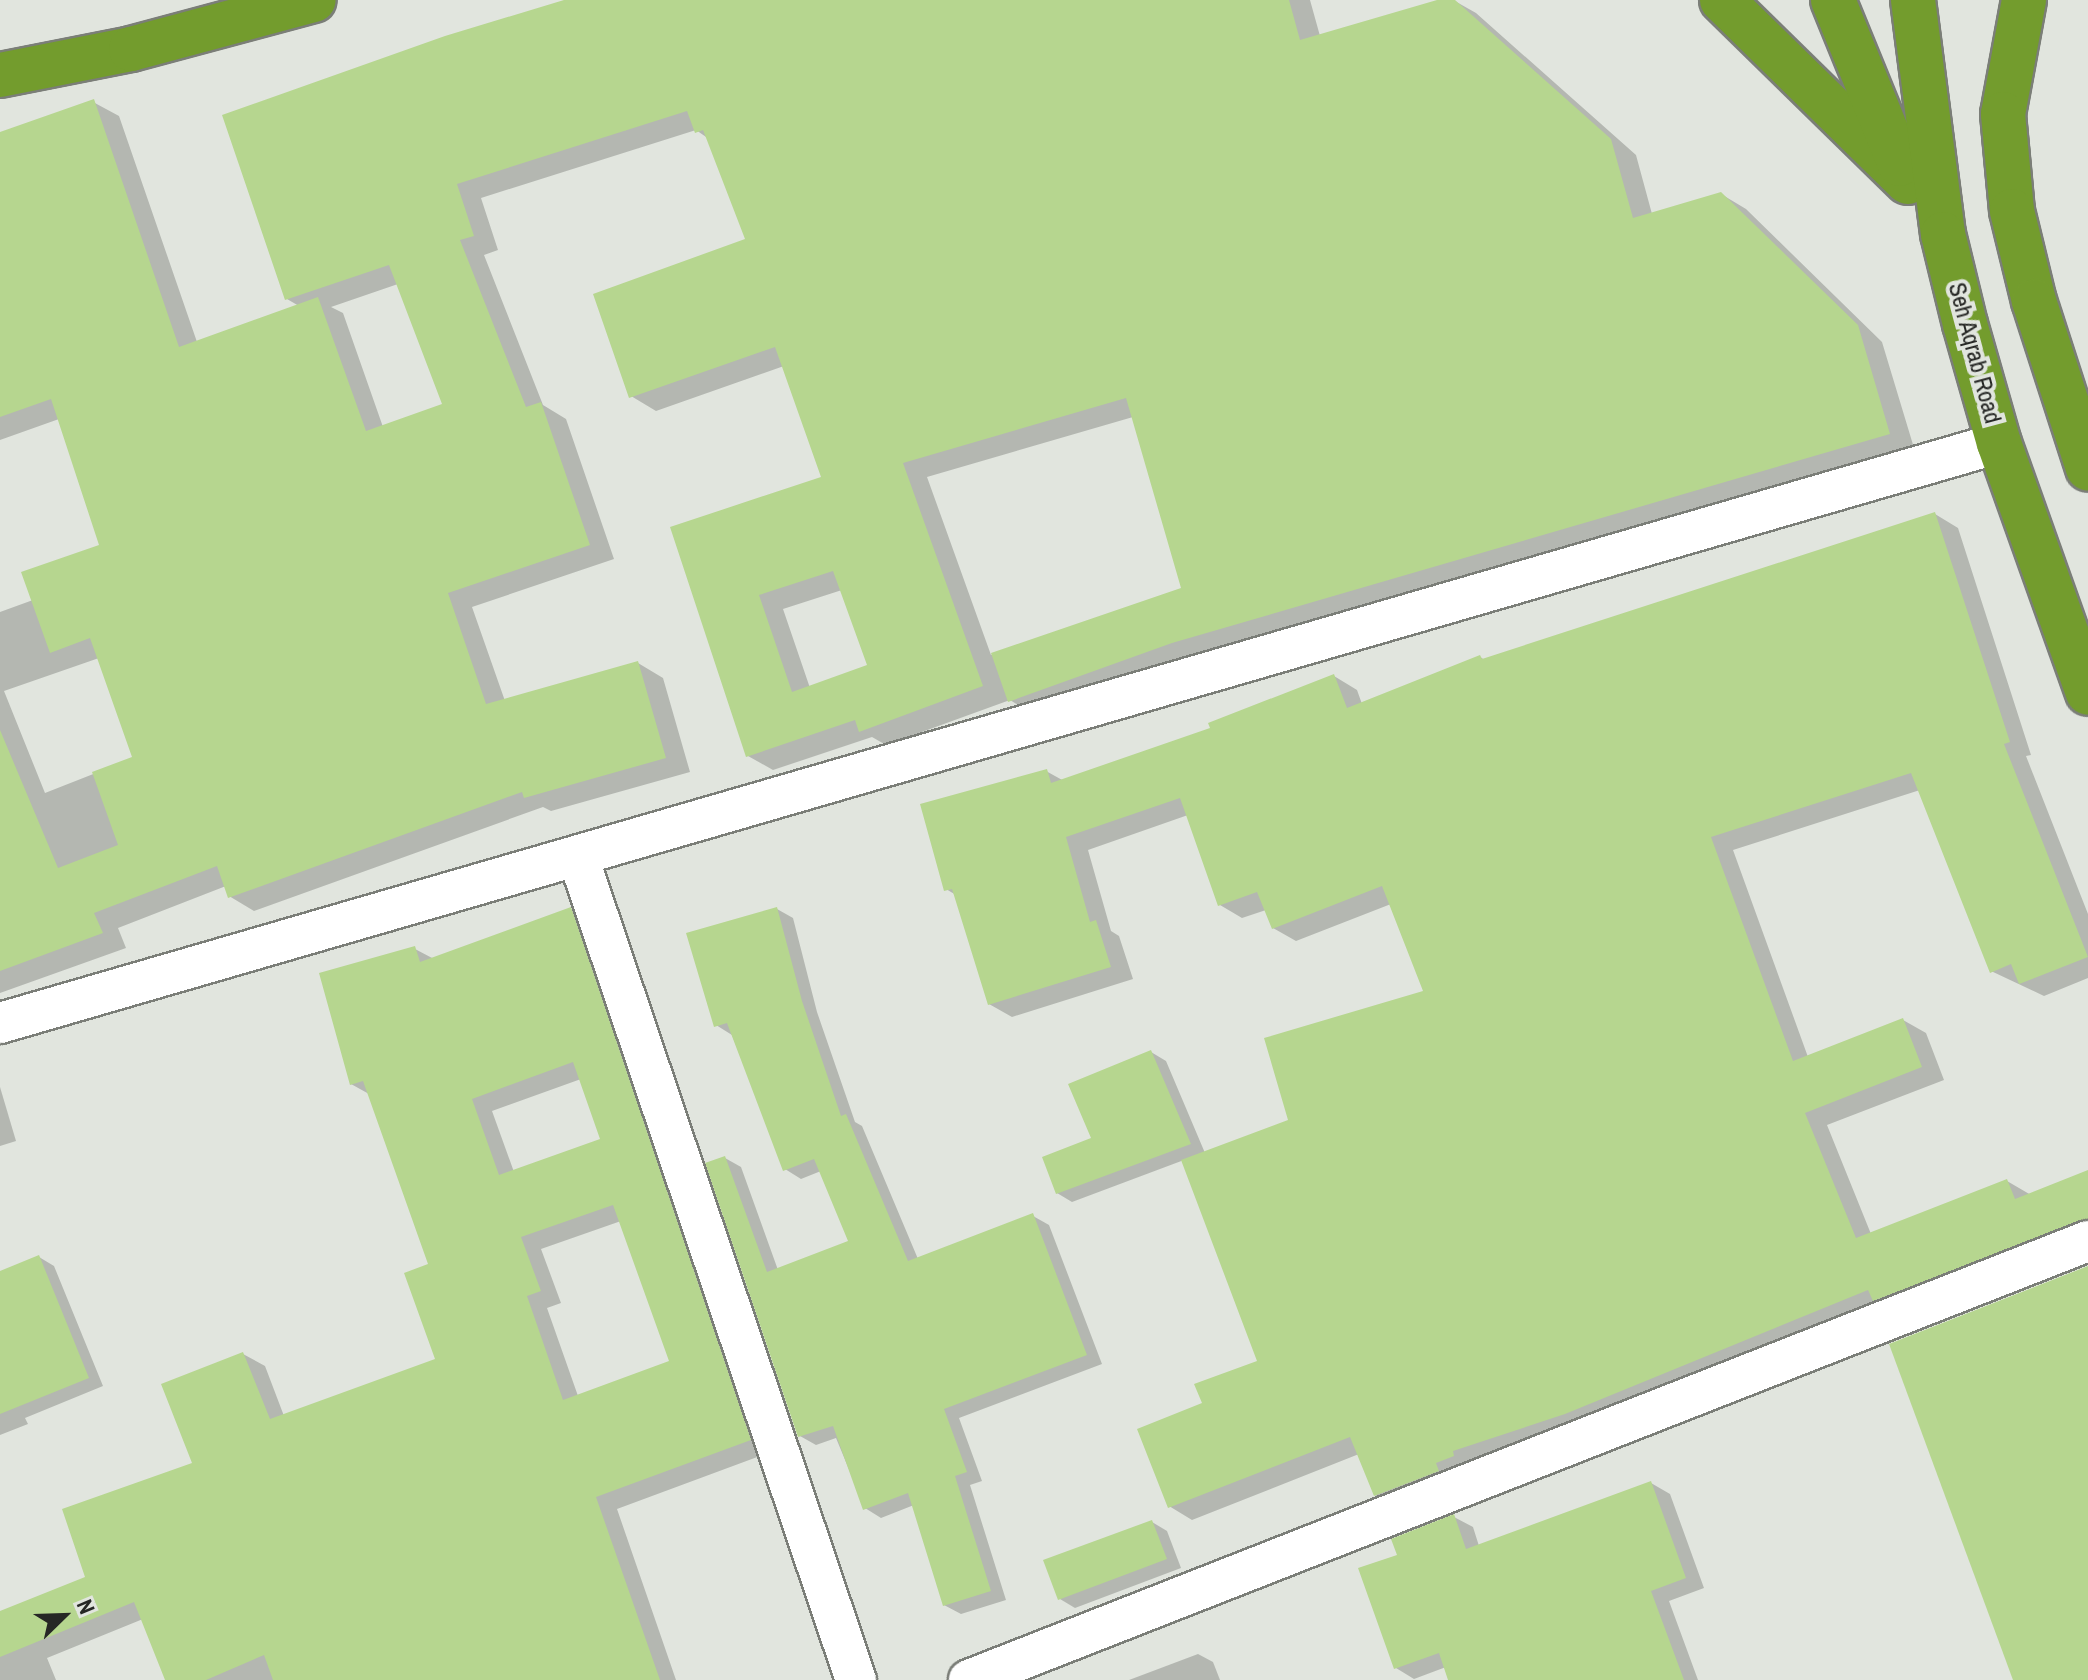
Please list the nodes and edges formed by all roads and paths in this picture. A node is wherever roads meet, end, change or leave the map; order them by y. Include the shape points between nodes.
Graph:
1 (314, 0) edge
2 (1722, 0) edge
3 (1833, 0) edge
4 (1913, 0) edge
5 (2024, 0) edge
6 (0, 75) edge
7 (1908, 182) junction
8 (1943, 234) junction
9 (1999, 443) junction
10 (2088, 468) edge
11 (2088, 693) edge
12 (578, 857) junction
13 (0, 1023) edge
14 (2088, 1241) edge
15 (856, 1680) edge
16 (969, 1680) edge

1 - 6 highway via 131,49
2 - 7 highway
3 - 7 highway
4 - 8 highway, Seh Aqrab Road
5 - 10 highway via 2003,114 2012,211 2034,301
7 - 8 highway
8 - 9 highway, Seh Aqrab Road
9 - 11 highway, Seh Aqrab Road
9 - 12 street
12 - 13 street
12 - 15 street
14 - 16 street

